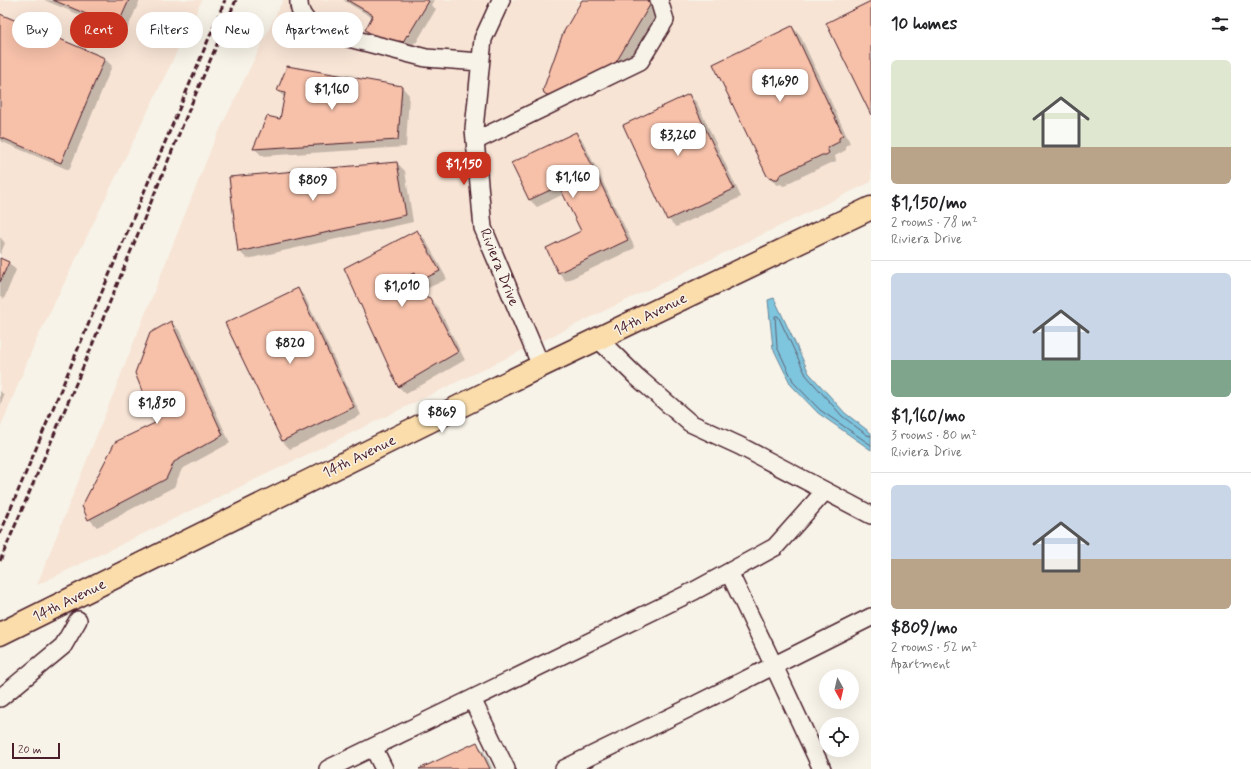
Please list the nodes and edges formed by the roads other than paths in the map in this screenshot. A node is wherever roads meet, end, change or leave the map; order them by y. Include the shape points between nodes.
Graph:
1 (299, 0) edge
2 (501, 0) edge
3 (662, 1) edge
4 (480, 62) junction
5 (475, 141) junction
6 (871, 208) edge
7 (598, 339) junction
8 (541, 366) junction
9 (825, 491) junction
10 (871, 515) edge
11 (729, 572) junction
12 (871, 617) edge
13 (78, 620) dead end
14 (0, 634) edge
15 (774, 666) junction
16 (0, 698) edge
17 (472, 699) junction
18 (373, 747) junction
19 (328, 769) edge
20 (384, 769) edge
21 (506, 769) edge
22 (564, 769) edge
23 (822, 769) edge

1 - 4 street via 298,7 303,18 314,29 426,58
2 - 4 street, Riviera Drive via 483,39
3 - 5 street via 665,20 640,61
4 - 5 street, Riviera Drive
5 - 8 street, Riviera Drive via 482,228
6 - 7 main road, 14th Avenue
7 - 8 main road, 14th Avenue
7 - 9 street via 690,423
8 - 14 main road, 14th Avenue
9 - 10 street
9 - 11 street via 775,547
11 - 15 street
11 - 17 street
12 - 15 street
13 - 16 street via 63,646
15 - 22 street
15 - 23 street
17 - 18 street
17 - 21 street
18 - 19 street
18 - 20 street

